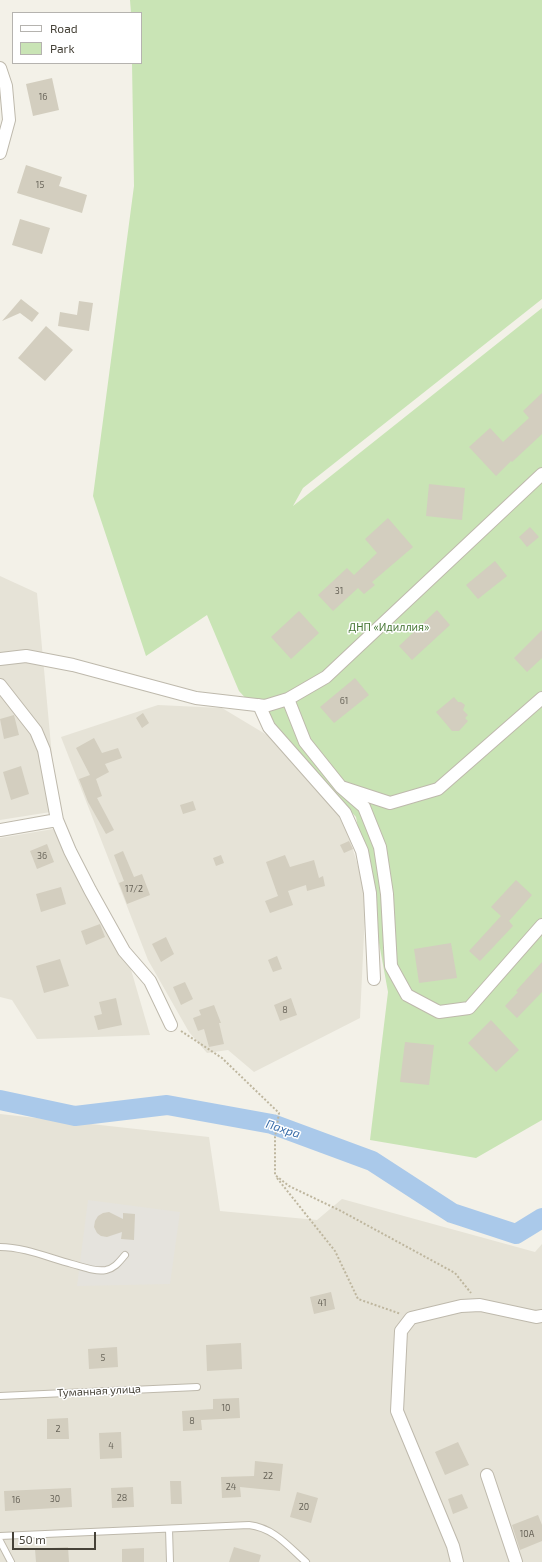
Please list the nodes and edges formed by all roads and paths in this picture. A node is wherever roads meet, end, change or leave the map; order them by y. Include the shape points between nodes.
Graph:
1 (0, 68) edge
2 (0, 153) edge
3 (542, 474) edge
4 (0, 659) edge
5 (0, 686) edge
6 (542, 698) edge
7 (288, 699) junction
8 (259, 705) junction
9 (341, 786) junction
10 (58, 820) junction
11 (0, 830) edge
12 (542, 925) edge
13 (374, 979) dead end
14 (171, 1025) joint
15 (275, 1175) junction
16 (0, 1247) edge
17 (125, 1255) dead end
18 (480, 1305) junction
19 (542, 1316) edge
20 (411, 1318) junction
21 (197, 1387) dead end
22 (0, 1396) edge
23 (487, 1475) dead end
24 (169, 1528) junction
25 (0, 1536) edge
26 (0, 1541) edge
27 (11, 1562) edge
28 (170, 1562) edge
29 (306, 1562) edge
30 (457, 1562) edge
31 (516, 1562) edge

1 - 2 street via 6,86 9,120
3 - 7 street via 326,676
4 - 8 street via 26,656 73,665 196,698
5 - 10 street via 36,731 44,750
6 - 9 street via 438,789 390,803
7 - 8 street via 265,706
7 - 9 street via 305,742
8 - 13 street via 269,727 345,812 362,851 370,893
9 - 12 street via 364,807 380,847 387,894 391,966 407,995 439,1012 470,1008
10 - 11 street
10 - 14 street via 90,890 124,951 150,981
14 - 15 path via 222,1058 279,1113 275,1137
15 - 18 path via 289,1186 454,1273
15 - 20 path via 335,1251 358,1299
16 - 17 lane via 22,1250 94,1270 106,1270 118,1264
18 - 19 street via 536,1317
18 - 20 street via 461,1306
20 - 30 street via 400,1331 397,1411 453,1546
21 - 22 lane, Туманная улица
23 - 31 street
24 - 25 lane
24 - 28 lane
24 - 29 lane via 256,1526 270,1530
26 - 27 lane

